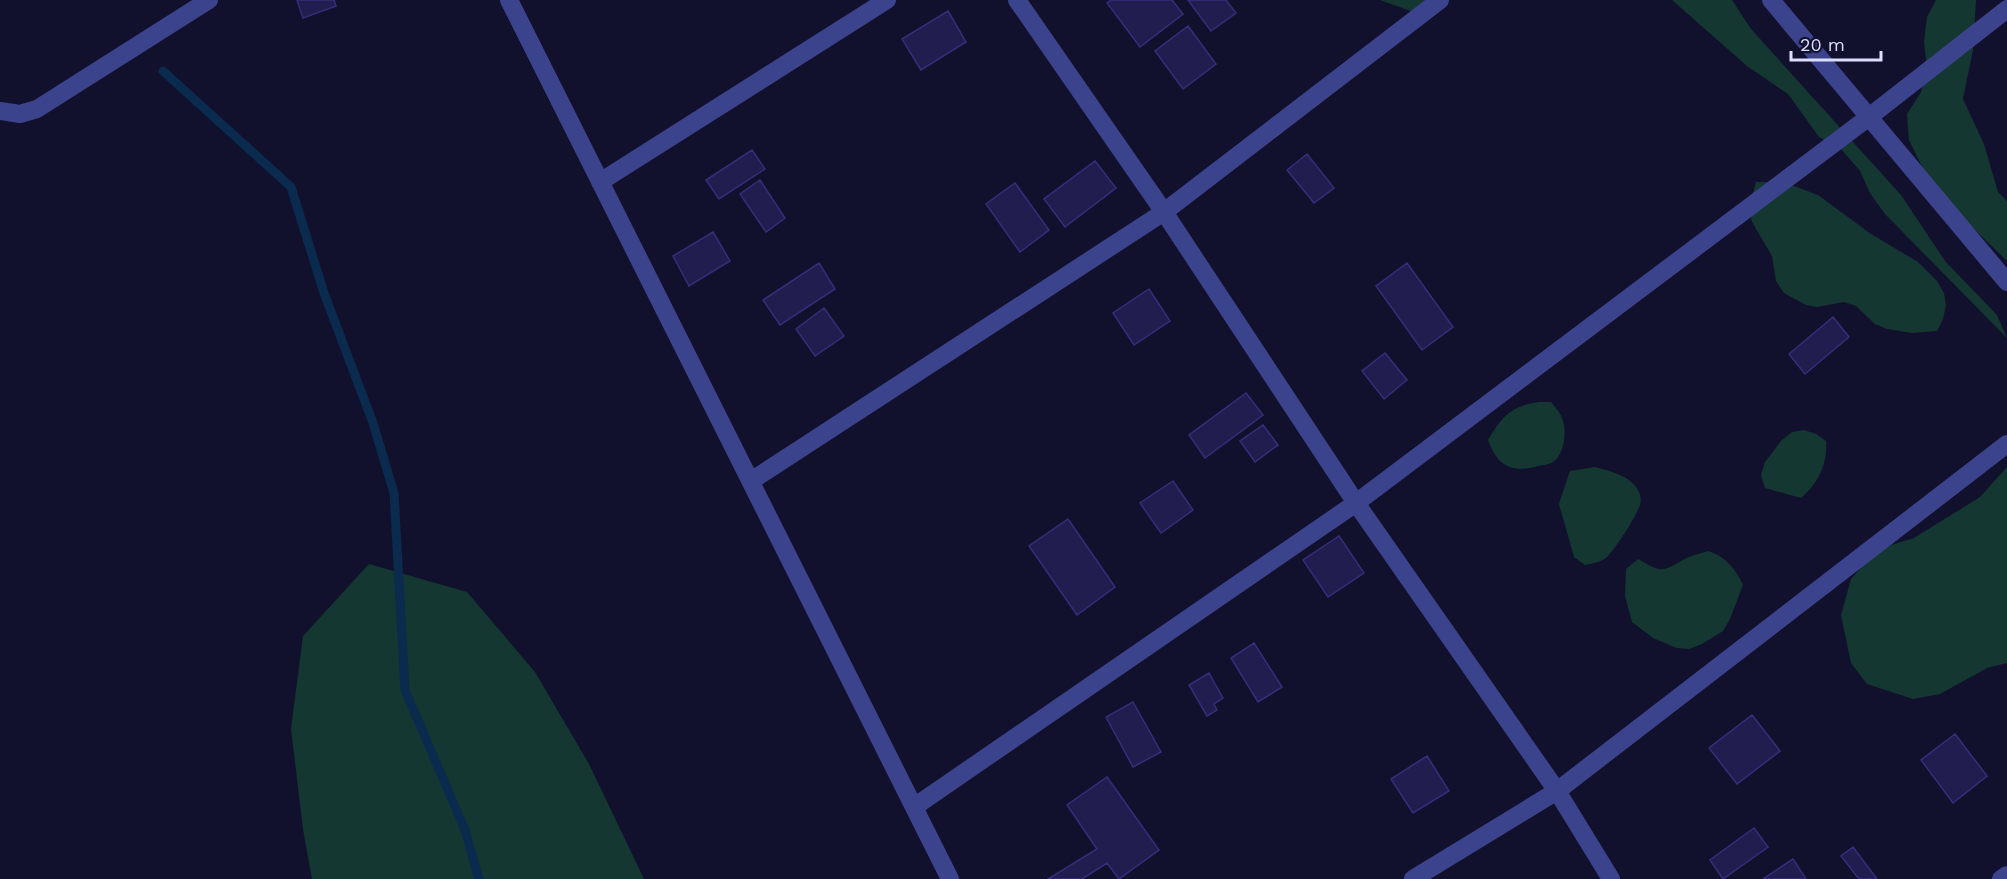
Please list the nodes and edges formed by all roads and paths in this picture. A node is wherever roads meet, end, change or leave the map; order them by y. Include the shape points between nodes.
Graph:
1 (209, 0) edge
2 (509, 0) edge
3 (887, 0) edge
4 (1017, 0) edge
5 (1440, 0) edge
6 (1771, 0) edge
7 (2007, 9) edge
8 (0, 111) edge
9 (1869, 117) junction
10 (600, 182) junction
11 (1164, 212) junction
12 (2007, 282) edge
13 (2007, 444) edge
14 (751, 481) junction
15 (1356, 504) junction
16 (1557, 791) junction
17 (914, 807) junction
18 (2007, 875) edge
19 (950, 879) edge
20 (1413, 879) edge
21 (1611, 879) edge
22 (2001, 879) edge

1 - 8 street via 37,109 20,114
2 - 10 street
3 - 10 street
4 - 11 street
5 - 11 street
6 - 9 street
7 - 9 street
9 - 12 street
9 - 15 street
10 - 14 street
11 - 14 street
11 - 15 street
13 - 16 street
14 - 17 street
15 - 16 street
15 - 17 street
16 - 20 street
16 - 21 street
17 - 19 street
18 - 22 street

